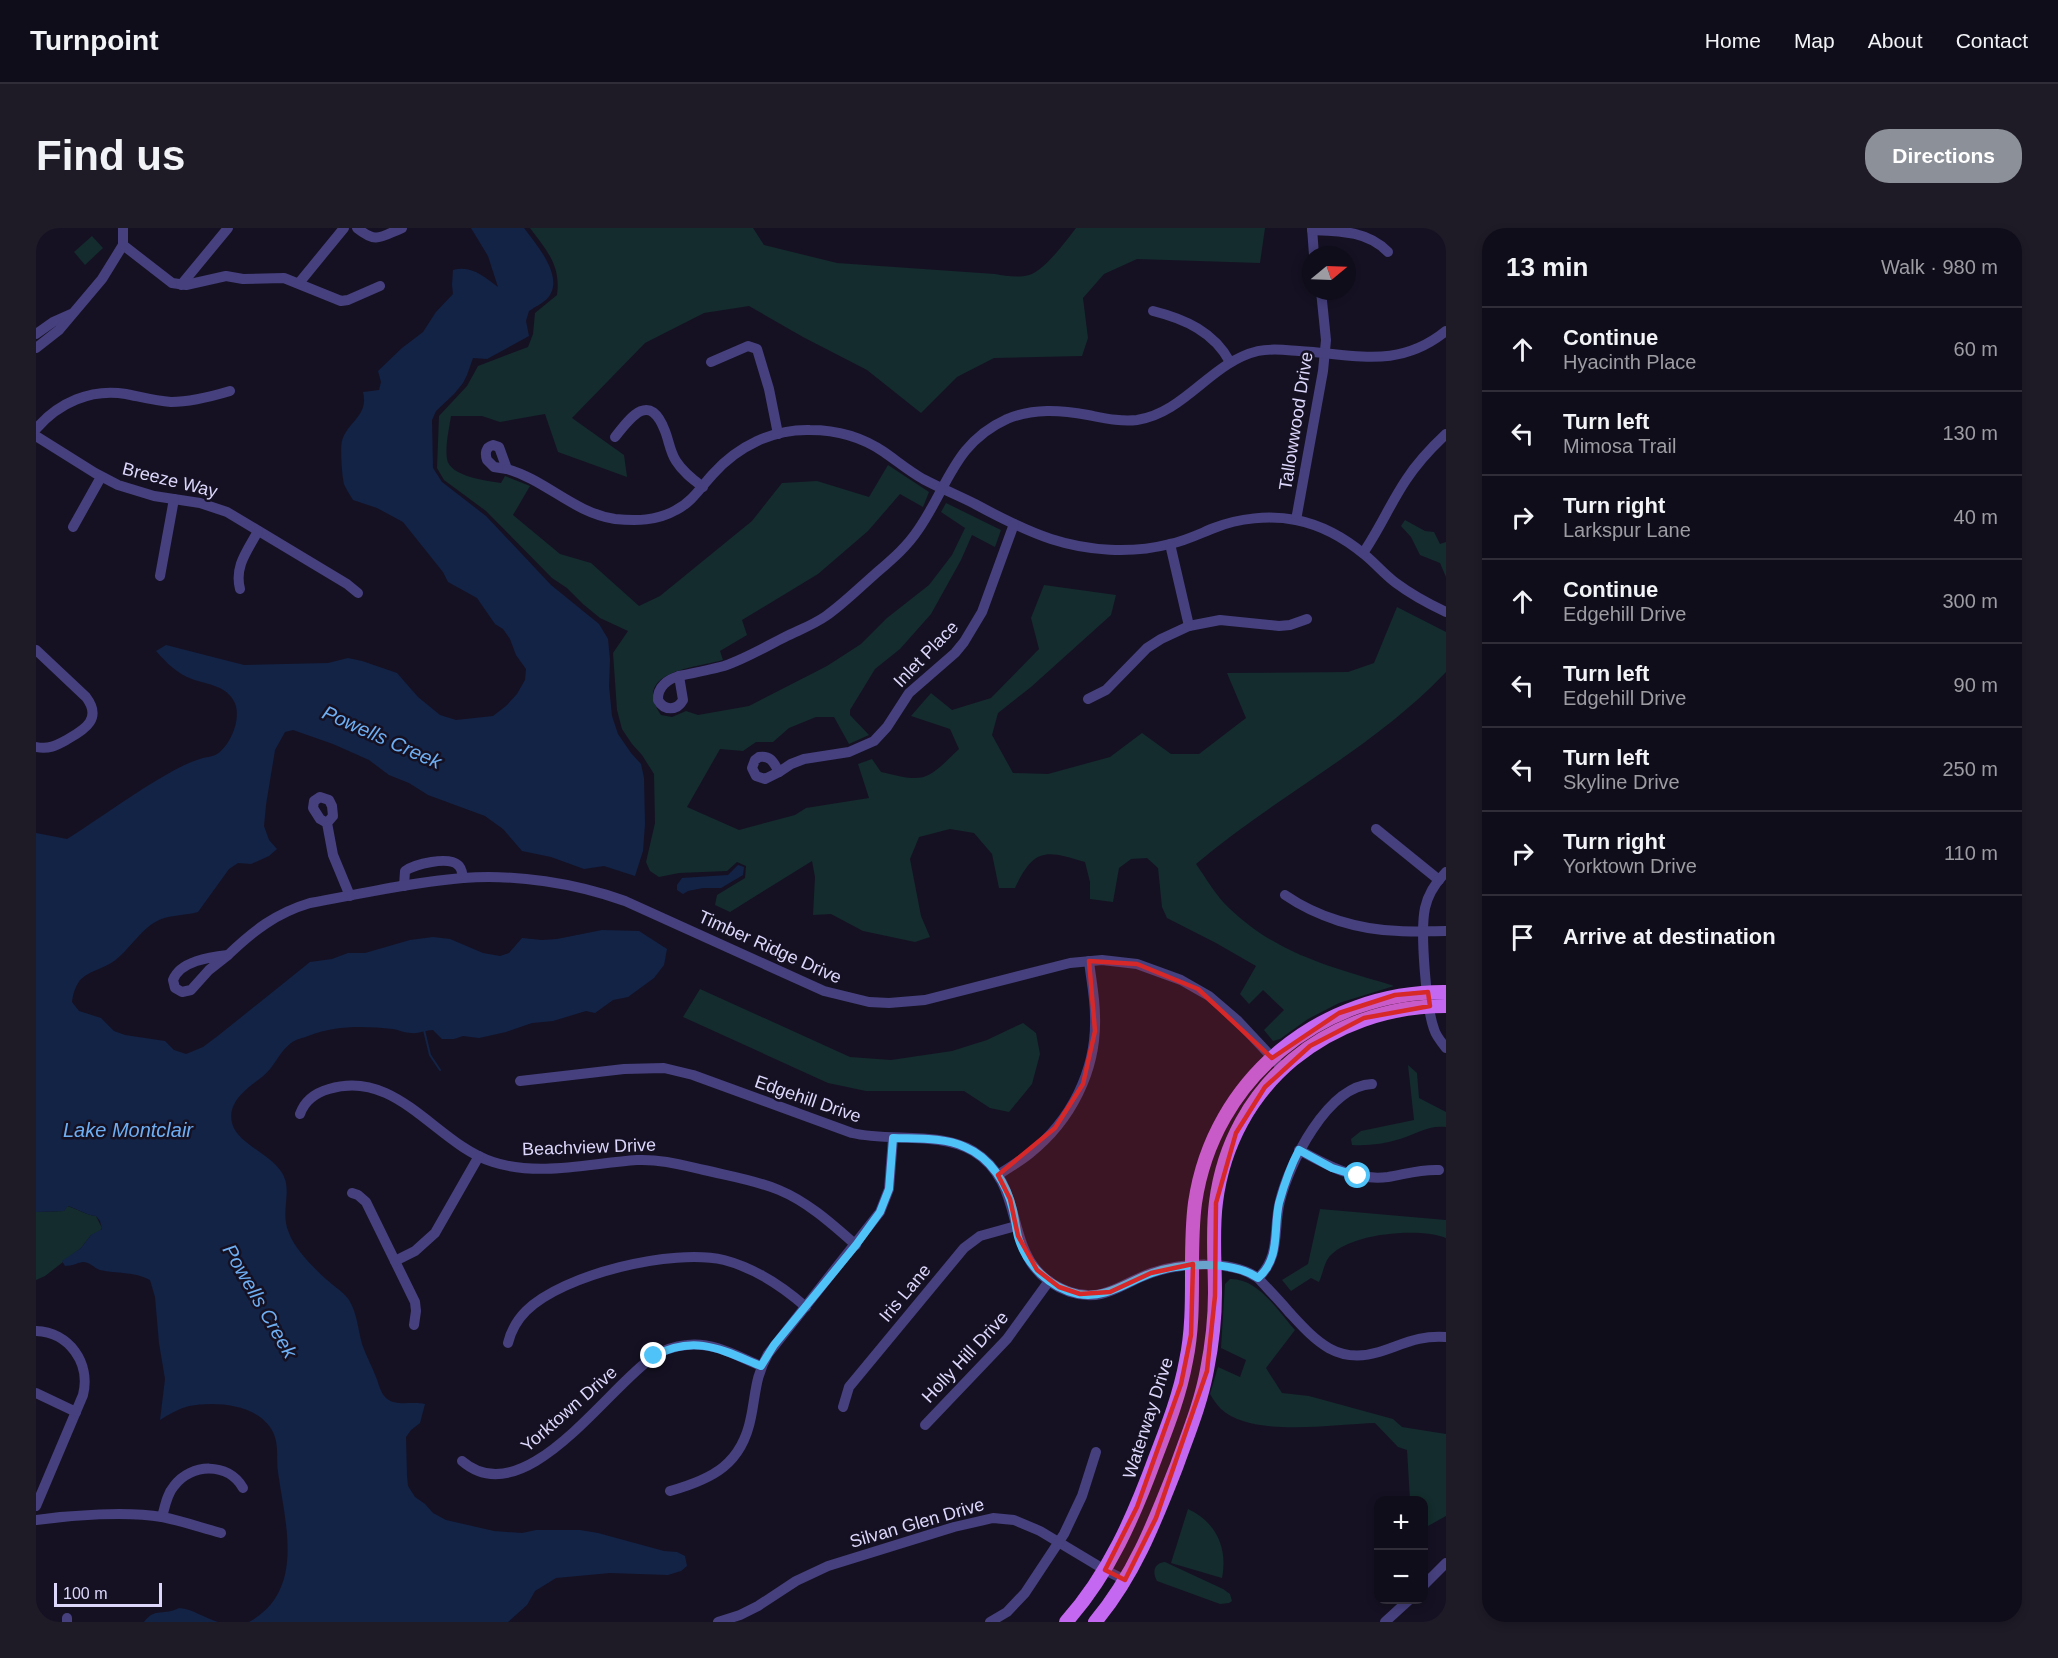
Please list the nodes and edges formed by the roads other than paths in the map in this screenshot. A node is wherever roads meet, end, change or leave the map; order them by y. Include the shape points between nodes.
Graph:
1 (123, 228) edge
2 (228, 228) edge
3 (344, 228) edge
4 (357, 228) edge
5 (402, 228) edge
6 (1312, 229) edge
7 (123, 245) junction
8 (1313, 246) edge
9 (1389, 252) dead end
10 (299, 283) junction
11 (181, 285) junction
12 (380, 286) dead end
13 (1322, 300) edge
14 (1153, 311) dead end
15 (71, 314) junction
16 (1446, 331) edge
17 (36, 334) edge
18 (36, 348) edge
19 (1325, 353) junction
20 (711, 362) dead end
21 (1230, 362) junction
22 (230, 391) dead end
23 (36, 429) edge
24 (778, 434) junction
25 (1446, 434) edge
26 (36, 436) edge
27 (615, 437) dead end
28 (507, 469) dead end
29 (101, 477) junction
30 (703, 487) junction
31 (942, 489) junction
32 (174, 499) junction
33 (1296, 520) junction
34 (1014, 524) junction
35 (73, 527) dead end
36 (258, 531) junction
37 (1170, 544) junction
38 (1363, 553) junction
39 (160, 576) dead end
40 (240, 589) dead end
41 (358, 593) dead end
42 (1446, 612) edge
43 (1307, 619) dead end
44 (1189, 626) junction
45 (36, 650) edge
46 (679, 676) dead end
47 (1088, 699) dead end
48 (36, 747) edge
49 (779, 772) dead end
50 (327, 823) dead end
51 (1376, 829) dead end
52 (1442, 876) edge
53 (463, 878) junction
54 (405, 886) junction
55 (1285, 895) dead end
56 (350, 896) junction
57 (1423, 931) junction
58 (1446, 931) edge
59 (228, 955) junction
60 (1089, 961) junction
61 (1428, 992) junction
62 (1446, 992) edge
63 (1430, 1006) junction
64 (1446, 1006) edge
65 (1446, 1048) edge
66 (1272, 1058) junction
67 (1282, 1068) junction
68 (520, 1081) dead end
69 (1372, 1084) dead end
70 (300, 1114) dead end
71 (893, 1138) junction
72 (1299, 1150) junction
73 (479, 1156) junction
74 (1439, 1170) dead end
75 (998, 1174) junction
76 (352, 1193) dead end
77 (1016, 1226) junction
78 (856, 1245) junction
79 (395, 1261) junction
80 (1193, 1266) junction
81 (1215, 1266) junction
82 (1258, 1278) junction
83 (1049, 1281) junction
84 (806, 1307) junction
85 (414, 1325) dead end
86 (36, 1331) edge
87 (1446, 1337) edge
88 (508, 1343) dead end
89 (761, 1366) junction
90 (36, 1393) edge
91 (843, 1407) dead end
92 (76, 1412) junction
93 (925, 1425) dead end
94 (1096, 1452) dead end
95 (462, 1461) dead end
96 (243, 1488) dead end
97 (670, 1491) dead end
98 (36, 1506) edge
99 (162, 1517) junction
100 (36, 1520) edge
101 (221, 1533) dead end
102 (1059, 1542) junction
103 (1446, 1563) edge
104 (1105, 1570) junction
105 (1125, 1580) junction
106 (1428, 1581) edge
107 (1404, 1604) edge
108 (741, 1618) edge
109 (718, 1622) edge
110 (990, 1622) edge
111 (1066, 1622) edge
112 (1095, 1622) edge
113 (1385, 1622) edge

1 - 7 street
2 - 11 street
3 - 10 street
4 - 5 street via 375,239
6 - 8 street
6 - 9 street via 1363,235
7 - 11 street via 172,283
7 - 15 street via 102,279
10 - 11 street via 284,278 226,276
10 - 12 street via 341,301
13 - 19 street, Tallowwood Drive
14 - 21 street via 1204,332
15 - 17 street
15 - 18 street via 60,330
16 - 19 street via 1414,351 1390,357
19 - 21 street via 1268,349
19 - 33 street, Tallowwood Drive
20 - 24 street via 748,346 757,349
21 - 31 street via 1150,417 1114,420 1042,411 1008,419 985,432 964,451
22 - 23 street via 175,402 124,394 85,396 62,406
24 - 30 street via 736,453
24 - 31 street via 811,430 859,438
25 - 38 street via 1406,481
26 - 29 street, Breeze Way
27 - 30 street via 641,409 650,409 662,425 675,460
28 - 30 street via 531,477 584,510 621,519 646,520 669,514
29 - 32 street, Breeze Way via 136,491
29 - 35 street
31 - 34 street
31 - 46 street via 905,548 845,602 738,660
32 - 36 street, Breeze Way via 214,507
32 - 39 street
33 - 37 street via 1248,519
33 - 38 street via 1336,535
34 - 37 street via 1051,539 1091,548 1130,550
34 - 49 street, Inlet Place via 975,625 955,653 909,693 881,735 849,752 804,759
36 - 40 street via 240,563
36 - 41 street, Breeze Way
37 - 44 street
38 - 42 street via 1408,591
43 - 44 street via 1279,626 1220,620
44 - 47 street via 1147,648 1106,690
45 - 48 street via 86,698 92,713 84,730 51,748
50 - 56 street via 333,855
51 - 52 street
52 - 57 street via 1428,897
53 - 54 street, Timber Ridge Drive
53 - 54 street via 460,867 453,862 428,862 405,871
53 - 60 street, Timber Ridge Drive via 548,882 603,893 824,991 869,1002 925,1000 1046,968
54 - 56 street, Timber Ridge Drive
55 - 57 street via 1314,912 1354,925 1398,932
56 - 59 street, Timber Ridge Drive via 281,913 258,927
57 - 58 street
57 - 61 street
59 - 59 street, Timber Ridge Drive via 191,990 182,992 175,988 173,980 178,971 204,959
60 - 66 street, Timber Ridge Drive via 1137,964 1198,989 1229,1013
60 - 75 street via 1095,1031 1083,1084 1055,1128 1028,1155
61 - 62 main road, Waterway Drive
61 - 63 street
61 - 66 main road, Waterway Drive via 1395,995 1352,1007 1306,1031
63 - 64 main road
63 - 65 street via 1434,1030
63 - 67 main road via 1383,1013 1347,1025
66 - 67 street, Timber Ridge Drive
66 - 80 main road, Waterway Drive via 1242,1090 1210,1146 1195,1202
67 - 81 main road via 1245,1116 1226,1159 1216,1203
68 - 71 street, Edgehill Drive via 664,1068 852,1133
69 - 72 street via 1356,1088 1333,1105
70 - 73 street, Beachview Drive via 310,1098 327,1089 349,1085 373,1088 393,1097
71 - 75 street, Edgehill Drive via 964,1146
71 - 78 street via 885,1201
72 - 74 street via 1345,1173 1369,1178
72 - 82 street via 1280,1202 1273,1258
73 - 78 street, Beachview Drive via 493,1162 545,1169 639,1160 678,1163 779,1190 812,1208
73 - 79 street via 435,1233 415,1251
75 - 77 street, Edgehill Drive via 1010,1198
76 - 79 street via 366,1202
77 - 83 street, Edgehill Drive via 1028,1259
77 - 91 street, Iris Lane via 980,1236 964,1248 849,1387
78 - 84 street
79 - 85 street via 415,1302
80 - 81 street, Edgehill Drive
80 - 83 street, Edgehill Drive via 1151,1273 1101,1294 1070,1292
80 - 104 main road, Waterway Drive via 1191,1335 1174,1410 1137,1507
81 - 82 street, Edgehill Drive via 1242,1269
81 - 105 main road via 1211,1348 1200,1401 1156,1518
82 - 87 street via 1311,1336 1334,1351 1360,1355 1418,1338
83 - 93 street, Holly Hill Drive via 1007,1339
84 - 88 street via 777,1284 744,1267 710,1258 670,1257 634,1264 554,1290 520,1317
84 - 89 street
86 - 92 street via 65,1340 80,1359 85,1388
89 - 95 street, Yorktown Drive via 709,1346 675,1347 651,1359 532,1465 512,1472 490,1473
89 - 97 street via 748,1428 737,1451 709,1478
90 - 92 street
92 - 98 street
94 - 102 street via 1082,1496
96 - 99 street via 234,1477 219,1470 196,1470 174,1485
99 - 100 street via 74,1516
99 - 101 street
102 - 104 street, Silvan Glen Drive
102 - 108 street, Silvan Glen Drive via 1014,1520 983,1520 828,1566 796,1581
102 - 110 street via 1017,1603
103 - 106 street
104 - 105 street, Silvan Glen Drive
104 - 111 main road, Waterway Drive
105 - 112 main road
107 - 113 street
108 - 109 street, Silvan Glen Drive

